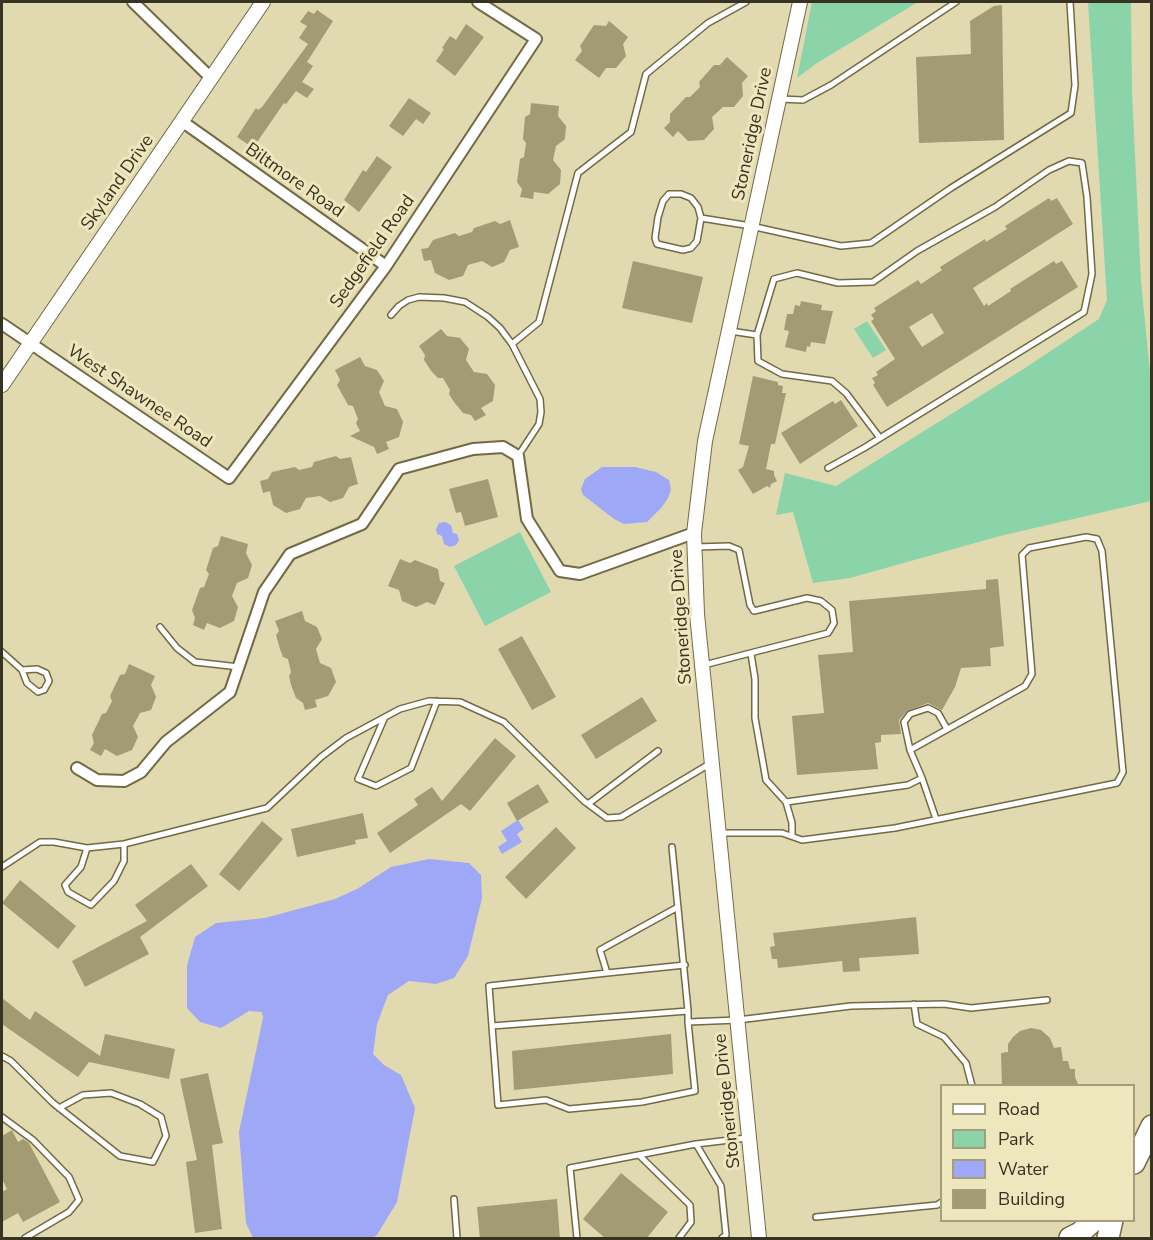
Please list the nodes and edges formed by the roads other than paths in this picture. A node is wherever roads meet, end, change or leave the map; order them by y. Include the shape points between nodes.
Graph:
1 (133, 2) edge
2 (263, 2) edge
3 (478, 2) edge
4 (746, 2) edge
5 (800, 2) edge
6 (956, 2) edge
7 (1070, 2) edge
8 (210, 77) junction
9 (779, 99) junction
10 (183, 122) junction
11 (701, 218) junction
12 (752, 226) junction
13 (386, 266) junction
14 (391, 315) dead end
15 (2, 324) edge
16 (729, 331) junction
17 (757, 335) junction
18 (30, 342) junction
19 (512, 344) junction
20 (2, 385) edge
21 (880, 438) junction
22 (518, 456) junction
23 (828, 468) dead end
24 (229, 478) joint
25 (694, 540) junction
26 (160, 627) dead end
27 (2, 652) edge
28 (751, 654) junction
29 (703, 666) junction
30 (238, 667) junction
31 (22, 670) junction
32 (436, 701) junction
33 (384, 719) junction
34 (947, 729) junction
35 (910, 750) junction
36 (658, 751) dead end
37 (712, 762) junction
38 (77, 768) dead end
39 (922, 778) junction
40 (786, 802) junction
41 (588, 804) junction
42 (936, 819) junction
43 (719, 833) junction
44 (792, 836) junction
45 (124, 844) junction
46 (672, 847) dead end
47 (87, 849) junction
48 (2, 867) edge
49 (678, 907) junction
50 (684, 965) junction
51 (607, 973) junction
52 (1047, 1000) dead end
53 (914, 1004) junction
54 (688, 1011) junction
55 (738, 1020) junction
56 (688, 1022) junction
57 (492, 1026) junction
58 (2, 1056) edge
59 (971, 1084) edge
60 (59, 1108) junction
61 (2, 1117) edge
62 (1152, 1126) edge
63 (750, 1138) junction
64 (696, 1144) junction
65 (639, 1155) junction
66 (1135, 1161) edge
67 (454, 1199) dead end
68 (940, 1203) edge
69 (816, 1217) dead end
70 (1093, 1222) edge
71 (1112, 1222) edge
72 (25, 1239) edge
73 (457, 1239) edge
74 (577, 1239) edge
75 (680, 1239) edge
76 (722, 1239) edge
77 (759, 1239) edge
78 (1070, 1239) edge
79 (1108, 1239) edge

1 - 8 street
2 - 8 street, Skyland Drive
3 - 13 street, Sedgefield Road via 536,39
4 - 19 lane via 708,22 646,74 631,132 578,173 539,322
5 - 9 street, Stoneridge Drive
6 - 9 lane via 822,90 803,100
7 - 12 lane via 1075,85 1071,113 871,243 841,246
8 - 10 street, Skyland Drive
9 - 12 street, Stoneridge Drive
10 - 13 street, Biltmore Road
10 - 18 street, Skyland Drive
11 - 11 lane via 691,198 669,194 658,217 657,244 691,248 697,241
11 - 12 lane
12 - 16 street, Stoneridge Drive
13 - 24 street, Sedgefield Road
14 - 19 lane via 408,300 419,297 465,302 494,323
15 - 18 street, West Shawnee Road
16 - 17 lane
16 - 25 street, Stoneridge Drive via 705,441
17 - 21 lane via 758,362 782,374 832,381
17 - 21 lane via 774,279 797,273 838,283 873,282 1049,170 1069,161 1082,163 1092,274 1084,312
18 - 20 street, Skyland Drive
18 - 24 street, West Shawnee Road
19 - 22 lane via 535,385 541,412 532,436
21 - 23 lane
22 - 25 street via 527,519 560,570 580,574
22 - 30 street via 503,447 473,449 399,469 362,524 290,554 264,592
25 - 28 lane via 739,550 754,611 807,598 821,601 832,610 834,623 828,633
25 - 29 street, Stoneridge Drive
26 - 30 lane via 195,662
27 - 31 lane
28 - 29 lane
28 - 40 lane via 755,718 766,780
29 - 37 street, Stoneridge Drive
30 - 38 street via 230,692 166,742 141,772 124,781 97,780
31 - 31 lane via 27,683 38,692 50,681 38,669
32 - 33 lane via 400,709
32 - 33 lane via 411,768 376,786 358,779
32 - 41 lane via 460,702 504,722
33 - 45 lane via 346,738 321,757 267,808
34 - 35 lane
34 - 35 lane via 938,713 928,708 910,714 904,722
34 - 42 lane via 1026,686 1032,674 1022,555 1029,548 1086,537 1097,539 1102,551 1123,772 1117,783
35 - 39 lane
36 - 41 lane
37 - 41 lane via 621,817 607,818
37 - 43 street, Stoneridge Drive
39 - 40 lane via 908,785
39 - 42 lane
40 - 44 lane
42 - 44 lane via 802,840
43 - 44 lane
43 - 55 street, Stoneridge Drive
45 - 47 lane
45 - 47 lane via 124,861 114,881 91,905 68,892 65,885 81,867
46 - 49 lane
47 - 48 lane via 40,842
49 - 50 lane
49 - 51 lane via 600,950
50 - 51 lane
50 - 54 lane
51 - 57 lane via 489,987
52 - 53 lane via 971,1008
53 - 55 lane via 851,1006
53 - 59 lane via 917,1024 944,1037 966,1063
54 - 56 lane
54 - 57 lane
55 - 56 lane
55 - 63 street, Stoneridge Drive
56 - 57 lane via 695,1091 642,1102 569,1109 546,1100 498,1105
58 - 60 lane
60 - 60 lane via 120,1156 153,1162 166,1136 161,1118 140,1104 111,1094 83,1095
61 - 72 lane via 33,1140 69,1177 79,1200 69,1212
62 - 66 highway
63 - 64 lane
63 - 77 street, Stoneridge Drive
64 - 65 lane
64 - 76 lane via 721,1186 726,1235
65 - 74 lane via 570,1168
65 - 75 lane via 690,1205 692,1222
67 - 73 lane
68 - 69 lane
70 - 78 highway
71 - 79 highway

